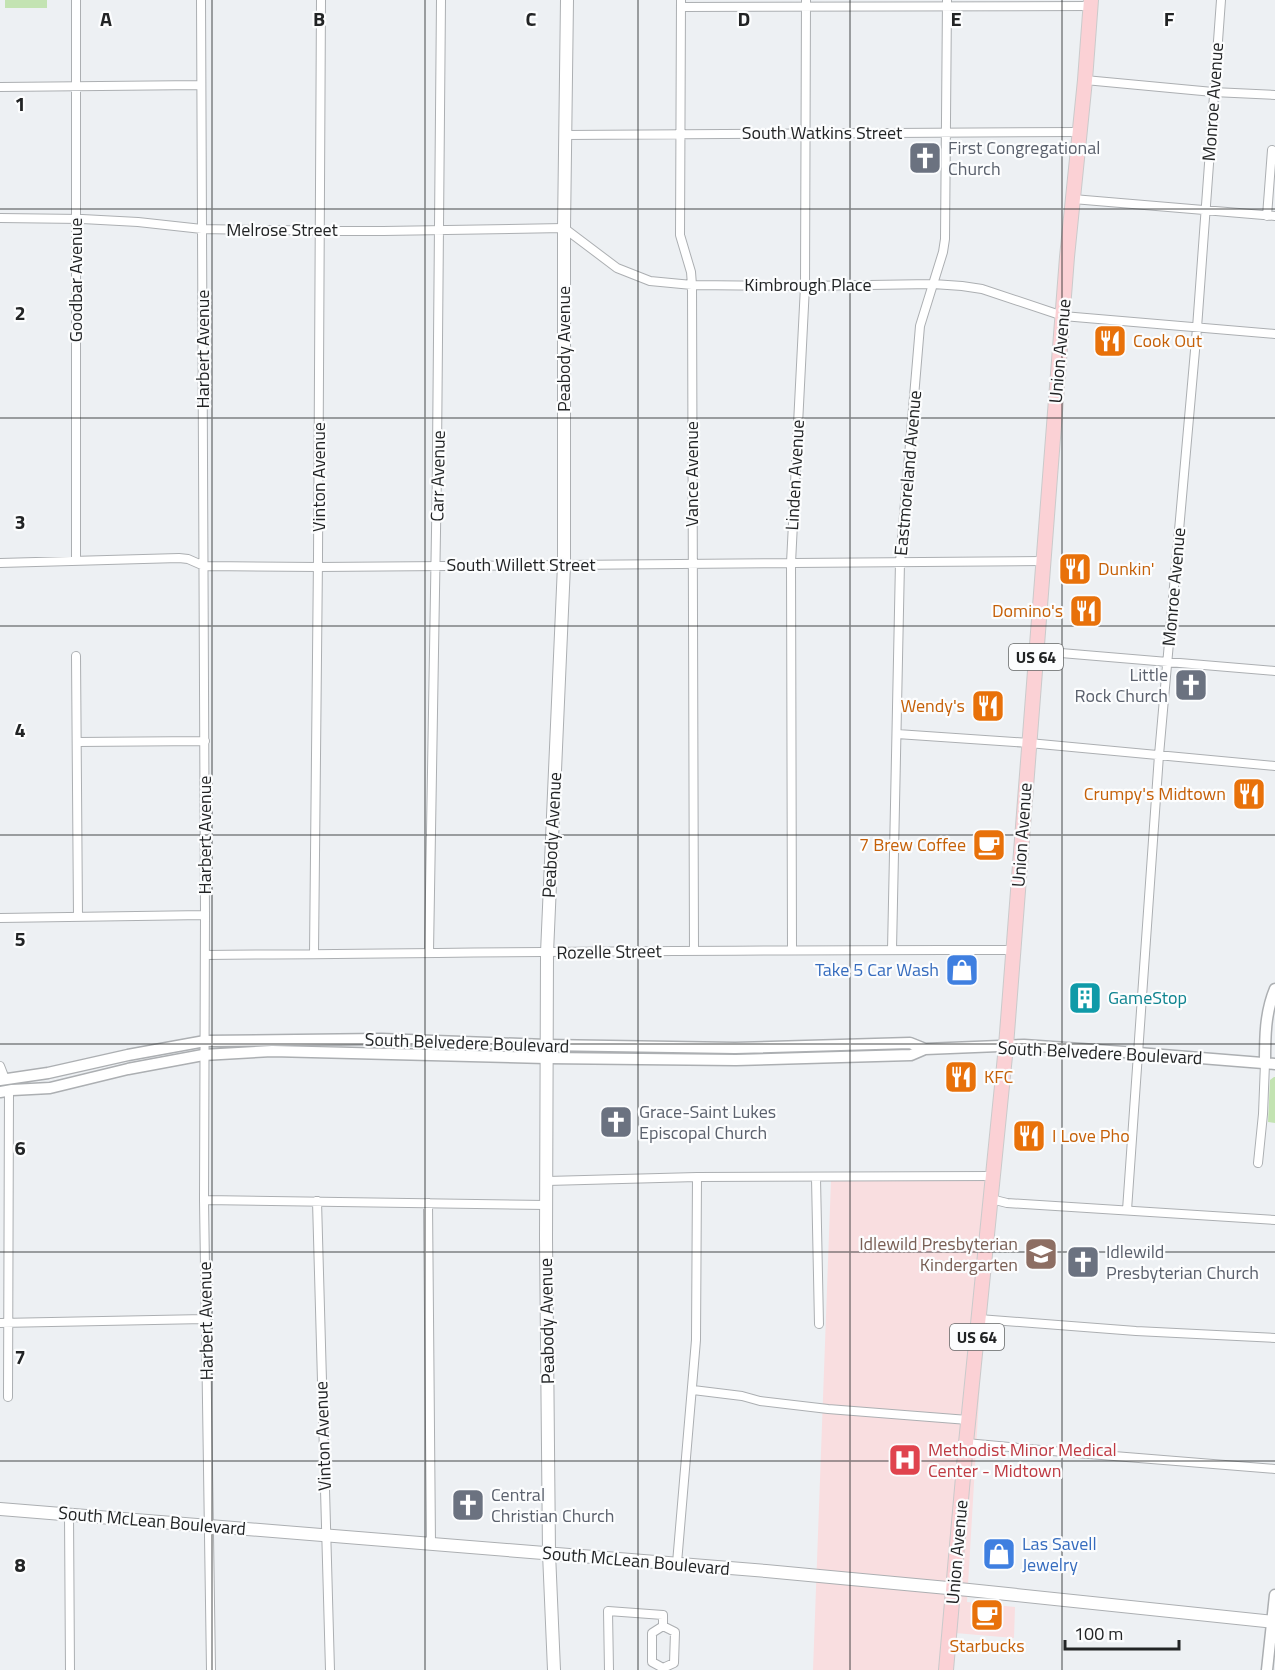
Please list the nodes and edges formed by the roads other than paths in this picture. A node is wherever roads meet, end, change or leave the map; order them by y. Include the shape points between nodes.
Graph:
1 (76, 0) edge
2 (201, 0) edge
3 (321, 0) edge
4 (441, 0) edge
5 (567, 0) edge
6 (1221, 0) edge
7 (681, 3) edge
8 (947, 3) edge
9 (1090, 3) edge
10 (806, 4) edge
11 (1085, 80) junction
12 (201, 85) junction
13 (76, 86) junction
14 (0, 87) edge
15 (1214, 92) junction
16 (1275, 95) edge
17 (945, 132) junction
18 (1079, 132) junction
19 (805, 133) junction
20 (681, 134) junction
21 (565, 135) junction
22 (1272, 150) dead end
23 (1073, 199) junction
24 (1205, 211) junction
25 (1271, 216) edge
26 (0, 218) edge
27 (76, 219) junction
28 (564, 228) junction
29 (202, 229) junction
30 (320, 230) junction
31 (441, 230) junction
32 (933, 284) junction
33 (692, 285) junction
34 (805, 286) junction
35 (1063, 316) junction
36 (1197, 328) junction
37 (1275, 334) edge
38 (76, 561) junction
39 (1043, 561) junction
40 (900, 562) junction
41 (0, 563) edge
42 (791, 563) junction
43 (692, 564) junction
44 (564, 565) junction
45 (204, 566) junction
46 (436, 566) junction
47 (318, 567) junction
48 (1037, 651) junction
49 (75, 656) dead end
50 (1167, 662) junction
51 (1275, 671) edge
52 (897, 734) junction
53 (205, 741) junction
54 (77, 742) junction
55 (1029, 743) junction
56 (1159, 755) junction
57 (1273, 765) edge
58 (205, 915) junction
59 (78, 917) junction
60 (0, 918) edge
61 (792, 950) junction
62 (892, 950) junction
63 (1013, 950) junction
64 (694, 951) junction
65 (429, 952) junction
66 (547, 953) junction
67 (314, 954) junction
68 (205, 955) junction
69 (1275, 989) edge
70 (381, 1039) junction
71 (205, 1041) junction
72 (1006, 1046) junction
73 (546, 1052) junction
74 (1138, 1053) junction
75 (381, 1054) junction
76 (204, 1055) junction
77 (1270, 1064) edge
78 (0, 1066) edge
79 (6, 1086) edge
80 (1258, 1163) dead end
81 (993, 1176) junction
82 (697, 1177) junction
83 (816, 1178) junction
84 (547, 1181) junction
85 (991, 1199) junction
86 (204, 1200) junction
87 (317, 1201) junction
88 (428, 1203) junction
89 (546, 1205) junction
90 (1127, 1210) junction
91 (1275, 1220) edge
92 (205, 1319) junction
93 (979, 1319) junction
94 (4, 1322) edge
95 (819, 1324) dead end
96 (1275, 1338) edge
97 (693, 1390) junction
98 (8, 1397) dead end
99 (968, 1420) junction
100 (966, 1443) junction
101 (1275, 1469) edge
102 (0, 1509) edge
103 (69, 1514) junction
104 (209, 1525) junction
105 (326, 1535) junction
106 (431, 1544) junction
107 (549, 1553) junction
108 (677, 1563) junction
109 (953, 1588) junction
110 (1275, 1595) edge
111 (1273, 1621) edge
112 (663, 1626) junction
113 (663, 1669) edge
114 (70, 1670) edge
115 (211, 1670) edge
116 (330, 1670) edge
117 (554, 1670) edge
118 (609, 1670) edge
119 (946, 1670) edge
120 (1267, 1670) edge

1 - 13 street, Goodbar Avenue
2 - 12 street, Harbert Avenue
3 - 30 street, Vinton Avenue
4 - 31 street, Carr Avenue
5 - 21 main road, Peabody Avenue
6 - 15 street, Monroe Avenue
7 - 10 street
7 - 20 street, Vance Avenue
8 - 9 street
8 - 10 street
8 - 17 street, Eastmoreland Avenue
9 - 11 main road, Union Avenue / US 64
10 - 19 street, Linden Avenue
11 - 15 street
11 - 18 main road, Union Avenue / US 64
12 - 13 street
12 - 29 street, Harbert Avenue
13 - 14 street
13 - 27 street, Goodbar Avenue
15 - 16 street
15 - 24 street, Monroe Avenue
17 - 18 street, South Watkins Street
17 - 19 street, South Watkins Street
17 - 32 street, Eastmoreland Avenue via 945,239
18 - 23 main road, Union Avenue / US 64
19 - 20 street, South Watkins Street
19 - 34 street, Linden Avenue
20 - 21 street, South Watkins Street
20 - 33 street, Vance Avenue via 680,235
21 - 28 main road, Peabody Avenue
22 - 25 street
23 - 24 street
23 - 35 main road, Union Avenue / US 64
24 - 25 street
24 - 36 street, Monroe Avenue
26 - 27 street, Melrose Street
27 - 29 street, Melrose Street
27 - 38 street, Goodbar Avenue
28 - 31 street, Melrose Street
28 - 33 street, Kimbrough Place via 617,268 650,281
28 - 44 main road, Peabody Avenue
29 - 30 street, Melrose Street
29 - 45 street, Harbert Avenue
30 - 31 street, Melrose Street
30 - 47 street, Vinton Avenue
31 - 46 street, Carr Avenue
32 - 34 street, Kimbrough Place
32 - 35 street, Kimbrough Place via 982,289
32 - 40 street, Eastmoreland Avenue via 920,326
33 - 34 street, Kimbrough Place
33 - 43 street, Vance Avenue
34 - 42 street, Linden Avenue
35 - 36 street, Kimbrough Place
35 - 39 main road, Union Avenue / US 64
36 - 37 street, Kimbrough Place
36 - 50 street, Monroe Avenue
38 - 41 street, South Willett Street
38 - 45 street, South Willett Street via 179,558
39 - 40 street, South Willett Street
39 - 48 main road, Union Avenue / US 64
40 - 42 street, South Willett Street
40 - 52 street, Eastmoreland Avenue
42 - 43 street, South Willett Street
42 - 61 street, Linden Avenue
43 - 44 street, South Willett Street
43 - 64 street, Vance Avenue
44 - 46 street, South Willett Street
44 - 66 main road, Peabody Avenue
45 - 47 street, South Willett Street
45 - 53 street, Harbert Avenue
46 - 47 street, South Willett Street
46 - 65 street, Carr Avenue
47 - 67 street, Vinton Avenue
48 - 50 street
48 - 55 main road, Union Avenue / US 64
49 - 54 street
50 - 51 street
50 - 56 street, Monroe Avenue
52 - 55 street
52 - 62 street, Eastmoreland Avenue
53 - 54 street
53 - 58 street, Harbert Avenue
54 - 59 street
55 - 56 street
55 - 63 main road, Union Avenue / US 64
56 - 57 street
56 - 74 street, Monroe Avenue
58 - 59 street
58 - 68 street, Harbert Avenue
59 - 60 street
61 - 62 street, Rozelle Street
61 - 64 street, Rozelle Street
62 - 63 street, Rozelle Street
63 - 72 main road, Union Avenue / US 64
64 - 66 street, Rozelle Street
65 - 66 street, Rozelle Street
65 - 67 street, Rozelle Street
66 - 73 main road, Peabody Avenue
67 - 68 street, Rozelle Street
68 - 71 street, Harbert Avenue
69 - 77 street via 1266,1030
70 - 71 street, South Belvedere Boulevard
70 - 73 street, South Belvedere Boulevard
70 - 75 street
71 - 76 street, Harbert Avenue
71 - 79 street, South Belvedere Boulevard via 48,1073
72 - 73 street, South Belvedere Boulevard via 925,1049 910,1055 736,1060
72 - 74 street, South Belvedere Boulevard
72 - 81 main road, Union Avenue / US 64
73 - 75 street, South Belvedere Boulevard
73 - 84 main road, Peabody Avenue
74 - 77 street, South Belvedere Boulevard
74 - 90 street, Monroe Avenue
75 - 76 street, South Belvedere Boulevard
76 - 79 street, South Belvedere Boulevard via 50,1088
76 - 86 street, Harbert Avenue
77 - 80 street
78 - 79 street
79 - 94 street
81 - 83 street
81 - 85 main road, Union Avenue / US 64
82 - 83 street
82 - 84 street
82 - 97 street
83 - 95 street
84 - 89 main road, Peabody Avenue
85 - 90 street
85 - 93 main road, Union Avenue / US 64
86 - 87 street
86 - 92 street, Harbert Avenue
87 - 88 street
87 - 105 street, Vinton Avenue
88 - 89 street
88 - 106 street
89 - 107 main road, Peabody Avenue
90 - 91 street
92 - 94 street
92 - 104 street, Harbert Avenue
93 - 96 street
93 - 99 main road, Union Avenue / US 64
94 - 98 street
97 - 99 street via 828,1409
97 - 108 street
99 - 100 main road, Union Avenue / US 64
100 - 101 street
100 - 109 main road, Union Avenue / US 64
102 - 103 main road, South McLean Boulevard
103 - 104 main road, South McLean Boulevard
103 - 114 street
104 - 105 main road, South McLean Boulevard
104 - 115 street, Harbert Avenue
105 - 106 main road, South McLean Boulevard
105 - 116 street, Vinton Avenue
106 - 107 main road, South McLean Boulevard
107 - 108 main road, South McLean Boulevard
107 - 117 main road, Peabody Avenue
108 - 109 main road, South McLean Boulevard
109 - 111 main road, South McLean Boulevard
109 - 119 main road, Union Avenue / US 64
110 - 111 street
111 - 120 street
112 - 113 street via 652,1633 652,1662
112 - 113 street via 675,1632 674,1663
112 - 118 street via 663,1615 608,1611

